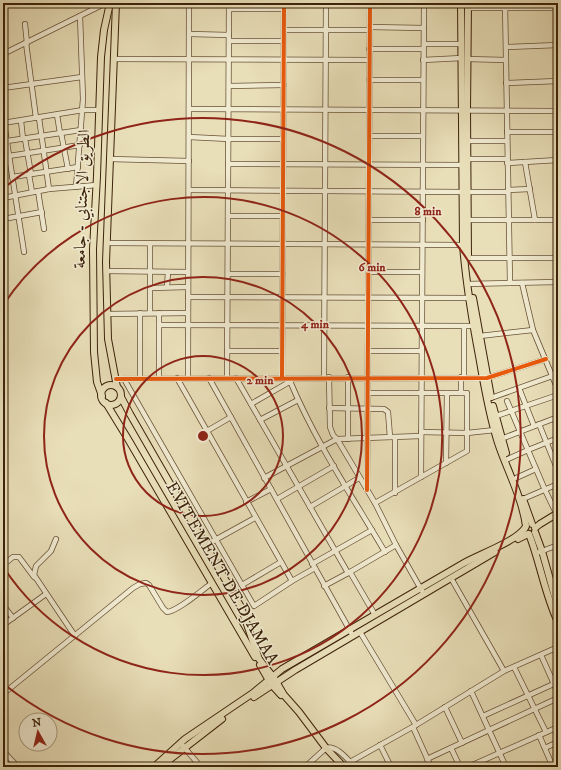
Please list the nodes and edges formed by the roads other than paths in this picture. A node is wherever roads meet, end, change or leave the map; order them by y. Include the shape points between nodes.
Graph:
1 (106, 3) edge
2 (110, 3) edge
3 (116, 3) edge
4 (190, 3) edge
5 (229, 3) edge
6 (284, 3) edge
7 (326, 3) edge
8 (461, 3) edge
9 (505, 3) edge
10 (370, 4) edge
11 (424, 4) edge
12 (468, 6) edge
13 (558, 8) edge
14 (229, 9) junction
15 (284, 9) junction
16 (505, 9) junction
17 (80, 16) junction
18 (25, 24) dead end
19 (424, 28) junction
20 (370, 29) junction
21 (284, 30) junction
22 (326, 30) junction
23 (190, 34) junction
24 (229, 35) junction
25 (229, 41) junction
26 (284, 41) junction
27 (26, 43) junction
28 (462, 44) junction
29 (558, 45) edge
30 (424, 47) junction
31 (506, 47) junction
32 (370, 49) junction
33 (3, 54) edge
34 (114, 59) junction
35 (190, 59) junction
36 (229, 59) junction
37 (284, 59) junction
38 (465, 59) junction
39 (326, 60) junction
40 (369, 60) junction
41 (423, 60) junction
42 (506, 60) junction
43 (82, 77) junction
44 (369, 80) junction
45 (423, 80) junction
46 (558, 81) edge
47 (506, 83) junction
48 (31, 84) junction
49 (284, 85) junction
50 (229, 86) junction
51 (3, 88) edge
52 (189, 109) junction
53 (229, 109) junction
54 (82, 110) junction
55 (99, 110) junction
56 (283, 110) junction
57 (326, 110) junction
58 (369, 110) junction
59 (423, 110) junction
60 (465, 110) junction
61 (506, 110) junction
62 (558, 111) edge
63 (57, 115) junction
64 (38, 118) junction
65 (21, 121) junction
66 (4, 123) edge
67 (81, 130) junction
68 (507, 132) junction
69 (558, 132) edge
70 (61, 133) junction
71 (42, 136) junction
72 (369, 136) junction
73 (423, 136) junction
74 (189, 137) junction
75 (24, 139) junction
76 (228, 139) junction
77 (283, 139) junction
78 (7, 141) junction
79 (467, 141) junction
80 (507, 141) junction
81 (80, 145) junction
82 (64, 148) junction
83 (44, 151) junction
84 (28, 153) junction
85 (9, 156) junction
86 (110, 159) junction
87 (467, 159) junction
88 (558, 160) edge
89 (189, 161) junction
90 (507, 161) junction
91 (525, 162) junction
92 (228, 164) junction
93 (283, 164) junction
94 (325, 164) junction
95 (369, 164) junction
96 (423, 164) junction
97 (463, 165) junction
98 (78, 168) junction
99 (68, 169) junction
100 (47, 172) junction
101 (30, 174) junction
102 (12, 177) junction
103 (97, 185) junction
104 (76, 186) junction
105 (49, 189) junction
106 (530, 189) junction
107 (189, 190) junction
108 (228, 190) junction
109 (38, 191) junction
110 (283, 191) junction
111 (325, 191) junction
112 (369, 191) junction
113 (508, 191) junction
114 (32, 192) junction
115 (423, 192) junction
116 (466, 192) junction
117 (14, 196) junction
118 (3, 198) edge
119 (42, 212) junction
120 (18, 216) junction
121 (228, 216) junction
122 (283, 216) junction
123 (3, 219) edge
124 (368, 220) junction
125 (423, 220) junction
126 (468, 220) junction
127 (508, 220) junction
128 (535, 220) junction
129 (558, 220) edge
130 (44, 229) dead end
131 (107, 243) junction
132 (150, 244) junction
133 (188, 244) junction
134 (228, 244) junction
135 (283, 244) junction
136 (325, 244) junction
137 (368, 245) junction
138 (422, 245) junction
139 (466, 245) junction
140 (24, 252) dead end
141 (466, 258) junction
142 (509, 258) junction
143 (558, 258) edge
144 (558, 268) edge
145 (106, 271) junction
146 (150, 272) junction
147 (168, 272) junction
148 (188, 272) junction
149 (369, 272) junction
150 (422, 272) junction
151 (228, 274) junction
152 (282, 274) junction
153 (558, 282) edge
154 (510, 283) junction
155 (522, 283) junction
156 (469, 284) junction
157 (167, 287) junction
158 (188, 287) junction
159 (150, 288) junction
160 (188, 297) junction
161 (228, 297) junction
162 (282, 297) junction
163 (325, 298) junction
164 (368, 298) junction
165 (422, 298) junction
166 (469, 298) junction
167 (140, 313) junction
168 (150, 313) junction
169 (159, 313) junction
170 (188, 313) junction
171 (107, 314) junction
172 (159, 325) junction
173 (188, 325) junction
174 (228, 325) junction
175 (282, 326) junction
176 (324, 326) junction
177 (368, 326) junction
178 (422, 326) junction
179 (464, 326) junction
180 (474, 326) junction
181 (533, 330) junction
182 (480, 336) junction
183 (227, 351) junction
184 (282, 351) junction
185 (368, 351) junction
186 (422, 351) junction
187 (546, 359) junction
188 (558, 374) edge
189 (553, 376) junction
190 (348, 377) junction
191 (368, 377) junction
192 (422, 377) junction
193 (462, 377) junction
194 (159, 378) junction
195 (177, 378) junction
196 (188, 378) junction
197 (209, 378) junction
198 (227, 378) junction
199 (236, 378) junction
200 (282, 378) junction
201 (296, 378) junction
202 (326, 378) junction
203 (485, 378) junction
204 (116, 379) junction
205 (124, 379) junction
206 (140, 379) junction
207 (290, 381) junction
208 (117, 387) junction
209 (519, 388) junction
210 (558, 390) edge
211 (368, 393) junction
212 (422, 393) junction
213 (447, 393) junction
214 (461, 393) junction
215 (558, 395) edge
216 (102, 396) junction
217 (490, 396) junction
218 (121, 397) junction
219 (298, 400) junction
220 (507, 401) dead end
221 (106, 403) junction
222 (251, 404) junction
223 (526, 406) junction
224 (329, 408) junction
225 (367, 408) junction
226 (348, 409) junction
227 (512, 411) junction
228 (496, 416) junction
229 (230, 417) junction
230 (558, 417) edge
231 (260, 420) junction
232 (537, 425) junction
233 (495, 430) junction
234 (207, 431) junction
235 (520, 431) junction
236 (447, 432) junction
237 (467, 432) junction
238 (421, 434) junction
239 (390, 437) junction
240 (395, 437) junction
241 (367, 438) junction
242 (558, 438) edge
243 (337, 439) junction
244 (348, 439) junction
245 (501, 439) junction
246 (547, 442) junction
247 (323, 447) junction
248 (528, 450) junction
249 (508, 460) junction
250 (446, 463) junction
251 (557, 463) edge
252 (287, 466) junction
253 (334, 466) junction
254 (536, 469) junction
255 (558, 471) edge
256 (421, 476) junction
257 (264, 478) junction
258 (360, 478) junction
259 (516, 478) junction
260 (558, 484) edge
261 (298, 486) junction
262 (346, 487) junction
263 (271, 489) junction
264 (367, 490) junction
265 (545, 490) junction
266 (395, 493) junction
267 (277, 499) junction
268 (523, 499) junction
269 (246, 502) junction
270 (375, 503) junction
271 (310, 507) junction
272 (557, 514) edge
273 (255, 518) junction
274 (531, 529) junction
275 (372, 530) junction
276 (56, 539) dead end
277 (216, 540) junction
278 (206, 545) junction
279 (396, 545) junction
280 (558, 545) edge
281 (336, 551) junction
282 (385, 552) junction
283 (539, 552) junction
284 (280, 562) junction
285 (3, 565) edge
286 (314, 566) junction
287 (349, 573) junction
288 (451, 578) junction
289 (36, 580) junction
290 (292, 581) junction
291 (212, 583) junction
292 (242, 585) junction
293 (324, 586) junction
294 (422, 591) junction
295 (46, 594) junction
296 (3, 605) edge
297 (556, 609) edge
298 (375, 615) junction
299 (13, 618) junction
300 (558, 622) edge
301 (3, 625) edge
302 (349, 630) junction
303 (360, 632) junction
304 (75, 636) junction
305 (353, 636) junction
306 (556, 637) dead end
307 (558, 642) edge
308 (558, 647) edge
309 (541, 655) junction
310 (514, 667) junction
311 (504, 671) junction
312 (273, 681) junction
313 (556, 682) edge
314 (471, 691) junction
315 (558, 693) edge
316 (3, 694) edge
317 (528, 695) junction
318 (558, 698) edge
319 (445, 707) junction
320 (535, 708) junction
321 (483, 716) junction
322 (414, 726) junction
323 (558, 727) edge
324 (490, 730) junction
325 (546, 732) junction
326 (539, 735) junction
327 (558, 742) edge
328 (462, 743) junction
329 (182, 745) junction
330 (380, 745) junction
331 (326, 748) junction
332 (451, 748) junction
333 (545, 748) junction
334 (3, 751) edge
335 (499, 753) junction
336 (427, 759) junction
337 (350, 762) junction
338 (18, 767) edge
339 (154, 767) edge
340 (160, 767) edge
341 (201, 767) edge
342 (305, 767) edge
343 (344, 767) edge
344 (355, 767) edge
345 (390, 767) edge
346 (431, 767) edge
347 (460, 767) edge
348 (468, 767) edge
349 (506, 767) edge
350 (553, 767) edge

1 - 17 street
2 - 55 main road, الطريق الاجتنابي - جامعة via 102,46
3 - 34 main road, الطريق الاجتنابي - جامعة
4 - 23 street
5 - 14 street
6 - 15 street
7 - 22 street
8 - 28 main road
9 - 16 street
10 - 11 street
10 - 20 street
11 - 19 street
12 - 16 street
12 - 38 main road
13 - 16 street
14 - 15 street
14 - 24 street
15 - 21 street
16 - 31 street
17 - 27 street
17 - 43 street
18 - 27 street
19 - 20 street
19 - 30 street
20 - 22 street
20 - 32 street
21 - 22 street
21 - 26 street
22 - 39 street
23 - 24 street
23 - 35 street
24 - 25 street
25 - 26 street
25 - 36 street
26 - 37 street
27 - 33 street
27 - 48 street
28 - 30 street
28 - 38 main road
29 - 31 street
30 - 32 street
30 - 41 street
31 - 42 street
32 - 40 street
34 - 35 street
34 - 86 main road, الطريق الاجتنابي - جامعة
35 - 36 street
35 - 52 street
36 - 37 street
36 - 50 street
37 - 39 street
37 - 49 street
38 - 41 street
38 - 42 street
38 - 60 main road
39 - 40 street
39 - 57 street
40 - 44 street
41 - 45 street
42 - 47 street
43 - 48 street
43 - 54 street
44 - 45 street
44 - 58 street
45 - 59 street
46 - 47 street
47 - 61 street
48 - 51 street
48 - 64 street
49 - 50 street
49 - 56 street
50 - 53 street
52 - 53 street
52 - 74 street
53 - 56 street
53 - 76 street
54 - 55 street
54 - 63 street
54 - 67 street
55 - 103 main road, الطريق الاجتنابي - جامعة
56 - 57 street
56 - 77 street
57 - 58 street
57 - 94 street
58 - 59 street
58 - 72 street
59 - 60 street
59 - 73 street
60 - 61 street
60 - 79 main road
60 - 97 main road
61 - 62 street
61 - 68 street
63 - 64 street
63 - 70 street
64 - 65 street
64 - 71 street
65 - 66 street
65 - 75 street
66 - 78 street
67 - 70 street
67 - 81 street
68 - 69 street
68 - 80 street
70 - 71 street
70 - 82 street
71 - 75 street
71 - 83 street
72 - 73 street
72 - 95 street
73 - 96 street
74 - 76 street
74 - 89 street
75 - 78 street
75 - 84 street
76 - 77 street
76 - 92 street
77 - 93 street
78 - 85 street
79 - 80 street
79 - 87 main road
80 - 90 street
81 - 82 street
81 - 98 street
82 - 83 street
82 - 99 street
83 - 84 street
83 - 100 street
84 - 85 street
84 - 101 street
85 - 102 street
86 - 89 street
86 - 131 main road, الطريق الاجتنابي - جامعة
87 - 90 street
87 - 116 main road
88 - 91 street
89 - 107 street
90 - 91 street
90 - 113 street
91 - 106 street
92 - 93 street
92 - 108 street
93 - 94 street
93 - 110 street
94 - 95 street
94 - 111 street
95 - 96 street
95 - 112 street
96 - 97 street
96 - 115 street
97 - 116 main road
98 - 99 street
98 - 104 street
99 - 100 street
100 - 101 street
100 - 105 street
101 - 102 street
101 - 114 street
102 - 117 street
103 - 104 street
103 - 216 main road, الطريق الاجتنابي - جامعة via 93,250 94,340 97,382
104 - 105 street
105 - 109 street
106 - 113 street
106 - 128 street
107 - 108 street
107 - 133 street
108 - 110 street
108 - 121 street
109 - 114 street
109 - 119 street
110 - 111 street
110 - 122 street
111 - 112 street
111 - 136 street
112 - 115 street
112 - 124 street
113 - 116 street
113 - 127 street
114 - 117 street
115 - 116 street
115 - 125 street
116 - 126 main road
116 - 139 main road
117 - 118 street
117 - 120 street
119 - 120 street
119 - 130 street
120 - 123 street
120 - 140 street
121 - 122 street
121 - 134 street
122 - 135 street
124 - 125 street
124 - 137 street
125 - 138 street
126 - 127 street
126 - 139 main road
127 - 128 street
127 - 142 street
128 - 129 street
131 - 132 street
131 - 145 main road, الطريق الاجتنابي - جامعة
132 - 133 street
132 - 146 street
133 - 134 street
133 - 148 street
134 - 135 street
134 - 151 street
135 - 136 street
135 - 152 street
136 - 137 street
136 - 163 street
137 - 138 street
137 - 149 street
138 - 139 street
138 - 150 street
139 - 141 main road
141 - 142 street
141 - 156 main road
142 - 143 street
142 - 154 street
144 - 153 street
145 - 146 street
145 - 171 main road, الطريق الاجتنابي - جامعة
146 - 147 street
146 - 159 street
147 - 148 street
147 - 157 street
148 - 158 street
149 - 150 street
149 - 164 street
150 - 165 street
151 - 152 street
151 - 161 street
152 - 162 street
153 - 155 street
154 - 155 street
154 - 156 street
155 - 181 street
156 - 166 main road
156 - 182 main road
157 - 158 street
157 - 159 street
158 - 160 street
159 - 168 street
160 - 161 street
160 - 170 street
161 - 162 street
161 - 174 street
162 - 163 street
162 - 175 street
163 - 164 street
163 - 176 street
164 - 165 street
164 - 177 street
165 - 166 street
165 - 178 street
166 - 180 main road
167 - 168 street
167 - 171 street
167 - 206 street
168 - 169 street
169 - 170 street
169 - 172 street
170 - 173 street
171 - 204 main road, الطريق الاجتنابي - جامعة via 110,351
172 - 173 street
172 - 194 street
173 - 174 street
173 - 196 street
174 - 175 street
174 - 183 street
175 - 176 street
175 - 184 street
176 - 177 street
176 - 202 street
177 - 178 street
177 - 185 street
178 - 179 street
178 - 186 street
179 - 180 street
179 - 193 street
180 - 203 main road
181 - 182 street
181 - 187 street
182 - 203 main road
183 - 184 street
183 - 198 street
184 - 200 street
185 - 186 street
185 - 191 street
186 - 192 street
187 - 189 street
187 - 203 street
188 - 189 street
189 - 209 street
189 - 210 street
190 - 191 street
190 - 202 street
190 - 226 street
191 - 192 street
191 - 211 street
192 - 193 street
192 - 212 street
193 - 203 street
193 - 214 street
194 - 195 street
194 - 206 street
195 - 196 street
195 - 234 street
196 - 197 street
197 - 198 street
197 - 229 street
198 - 199 street
199 - 200 street
199 - 222 street
200 - 201 street
201 - 202 street
201 - 207 street
202 - 224 street
203 - 217 main road
204 - 205 street
204 - 208 main road, الطريق الاجتنابي - جامعة
205 - 206 street
205 - 277 street
207 - 219 street
207 - 222 street
208 - 216 main road via 107,386
208 - 218 main road
209 - 217 street
209 - 223 street
211 - 212 street
211 - 225 street
212 - 213 street
212 - 238 street
213 - 214 street
213 - 236 street
214 - 237 street via 466,393
215 - 223 street
216 - 221 main road
217 - 228 main road
217 - 233 main road
218 - 221 main road via 113,405
218 - 278 main road, EVITEMENT DE DJAMAA
219 - 231 street
219 - 247 street
220 - 227 street
221 - 291 main road, EVITEMENT DE DJAMAA
222 - 231 street
223 - 227 street
223 - 232 street
224 - 226 street
224 - 243 street via 330,428
225 - 226 street
225 - 239 street via 387,410
225 - 241 street
226 - 244 street
227 - 228 street
227 - 235 street
228 - 245 main road
229 - 234 street
229 - 257 street
230 - 232 street
231 - 252 street
232 - 235 street
232 - 246 street
233 - 237 street
233 - 274 main road
234 - 269 street
235 - 245 street
235 - 248 street
236 - 237 street
236 - 238 street
236 - 250 street
237 - 250 street via 467,451
238 - 240 street
238 - 256 street
239 - 240 street
239 - 241 street
240 - 266 street
241 - 244 street
241 - 264 street
242 - 246 street
243 - 244 street
243 - 247 street
243 - 258 street
245 - 249 main road
246 - 248 street
246 - 251 street
247 - 252 street
247 - 253 street
248 - 249 street
248 - 254 street
249 - 259 main road
250 - 256 street
251 - 255 street
252 - 257 street
252 - 261 street
253 - 261 street
253 - 262 street
254 - 259 street
254 - 265 street
256 - 266 street
257 - 263 street
258 - 262 street
258 - 264 street
259 - 268 main road
260 - 265 street
261 - 267 street
261 - 271 street
262 - 271 street
262 - 275 street
263 - 267 street
263 - 269 street
264 - 270 street
265 - 268 street
265 - 272 street
266 - 270 street
267 - 286 street
268 - 274 main road
269 - 273 street
270 - 279 street
271 - 281 street
272 - 274 main road via 539,520
273 - 277 street
273 - 284 street
274 - 283 main road
274 - 288 main road
274 - 294 main road via 467,562
275 - 281 street
275 - 282 street
276 - 289 street via 51,551 36,566
277 - 278 street
277 - 292 street
278 - 312 main road, EVITEMENT DE DJAMAA via 244,612 258,657
279 - 282 street
279 - 294 street
280 - 283 street
281 - 286 street
281 - 287 street
282 - 287 street
283 - 297 main road
284 - 290 street
284 - 292 street
285 - 289 street via 14,557 19,557
286 - 290 street
286 - 293 street
287 - 293 street
287 - 298 street
288 - 294 main road
288 - 311 street
289 - 295 street
290 - 292 street via 254,606
291 - 304 street via 170,612 163,608 149,585 140,584
291 - 312 main road, EVITEMENT DE DJAMAA
293 - 302 street
294 - 298 main road
294 - 303 main road
295 - 299 street
295 - 304 street
296 - 299 street
297 - 300 main road
298 - 302 main road
299 - 301 street
302 - 305 street
302 - 312 main road via 282,669
303 - 305 main road
303 - 322 street
304 - 316 street
305 - 312 main road
306 - 307 street
308 - 309 street
309 - 310 street
309 - 313 street
310 - 311 street
310 - 317 street
311 - 314 street
312 - 329 main road
312 - 331 main road, EVITEMENT DE DJAMAA
313 - 315 street
313 - 317 street
314 - 319 street
314 - 321 street
317 - 320 street
317 - 321 street
318 - 320 street
319 - 322 street
319 - 328 street
320 - 324 street
320 - 325 street
321 - 324 street
322 - 330 street
322 - 336 street
323 - 325 street
324 - 328 street
324 - 335 street
325 - 326 street
326 - 333 street
326 - 335 street
327 - 333 street
328 - 332 street
329 - 339 main road
329 - 340 main road
329 - 341 street
330 - 337 street
330 - 345 street
331 - 337 street via 334,748
331 - 342 street
331 - 343 main road, EVITEMENT DE DJAMAA
332 - 336 street
332 - 347 street
333 - 350 street
334 - 338 street
335 - 348 street
335 - 349 street
336 - 346 street
337 - 344 street

